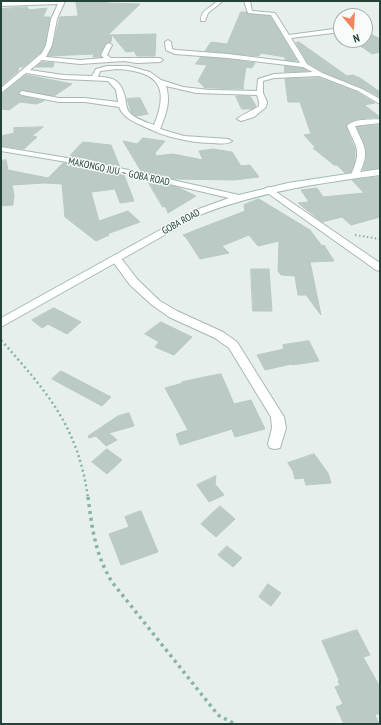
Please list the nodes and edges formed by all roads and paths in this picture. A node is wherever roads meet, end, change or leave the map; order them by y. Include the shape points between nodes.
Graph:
1 (220, 1) edge
2 (247, 1) edge
3 (62, 2) edge
4 (1, 4) edge
5 (203, 20) dead end
6 (333, 31) edge
7 (288, 37) junction
8 (168, 42) dead end
9 (109, 45) dead end
10 (41, 58) junction
11 (109, 60) junction
12 (160, 60) dead end
13 (80, 62) junction
14 (305, 65) junction
15 (25, 71) junction
16 (320, 74) junction
17 (82, 77) junction
18 (95, 77) junction
19 (161, 82) junction
20 (1, 90) edge
21 (22, 93) dead end
22 (260, 93) junction
23 (380, 102) edge
24 (122, 105) junction
25 (241, 119) dead end
26 (380, 121) edge
27 (156, 130) junction
28 (228, 141) dead end
29 (1, 148) edge
30 (380, 172) edge
31 (355, 175) junction
32 (269, 190) junction
33 (237, 197) junction
34 (116, 259) junction
35 (380, 268) edge
36 (1, 323) edge
37 (1, 340) edge
38 (275, 444) dead end
39 (235, 724) edge

1 - 5 street via 207,10
2 - 7 street via 250,12 274,14
3 - 4 street
3 - 10 street via 54,19 49,45
6 - 7 street
7 - 14 street
8 - 14 street via 169,50 175,52
9 - 11 street via 104,56
10 - 13 street
10 - 15 street
11 - 12 street
11 - 13 street
13 - 17 street via 86,69
14 - 16 street
15 - 17 street
15 - 20 street
16 - 22 street via 263,78 260,80
16 - 23 street via 360,90
17 - 18 street
18 - 19 street via 98,70 118,67 152,74
18 - 24 street via 110,79 115,83
19 - 22 street via 185,88
19 - 27 street via 166,95
21 - 24 street via 59,100
22 - 25 street via 264,102 262,107
24 - 27 street via 132,119
26 - 31 street via 356,123 352,126 363,152
27 - 28 street via 188,138
29 - 33 street, MAKONGO JUU – GOBA ROAD via 97,165
30 - 31 street, GOBA ROAD
31 - 32 street, GOBA ROAD
32 - 33 street, GOBA ROAD
32 - 35 street
33 - 34 street, GOBA ROAD via 199,212
34 - 36 street, GOBA ROAD
34 - 38 street via 141,291 157,303 173,314 225,338 233,345 277,416 279,428
37 - 39 path via 57,408 69,430 81,458 100,561 112,584 218,715

